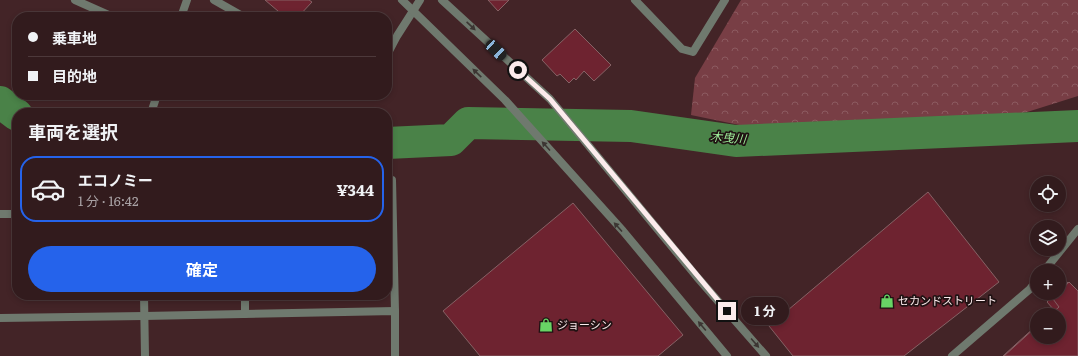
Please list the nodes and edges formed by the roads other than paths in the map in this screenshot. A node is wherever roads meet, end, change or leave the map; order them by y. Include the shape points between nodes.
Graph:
1 (75, 0) edge
2 (187, 0) edge
3 (214, 0) edge
4 (402, 0) edge
5 (420, 0) edge
6 (442, 0) edge
7 (635, 0) edge
8 (725, 0) edge
9 (414, 10) junction
10 (102, 12) edge
11 (183, 12) edge
12 (235, 12) edge
13 (392, 46) edge
14 (392, 180) edge
15 (0, 214) edge
16 (12, 214) edge
17 (1078, 229) edge
18 (1050, 264) edge
19 (1030, 289) edge
20 (144, 300) edge
21 (245, 300) edge
22 (395, 310) junction
23 (245, 314) junction
24 (144, 316) junction
25 (0, 318) edge
26 (146, 356) edge
27 (395, 356) edge
28 (727, 356) edge
29 (766, 356) edge
30 (952, 356) edge

1 - 10 street
2 - 11 street
3 - 12 street
4 - 9 street
5 - 9 street
6 -> 29 street via 550,99
7 - 8 street via 682,49 694,52
9 - 13 street
28 -> 9 street via 628,237 505,100
14 - 22 street
15 - 16 street
17 - 18 street
19 - 30 street
20 - 24 street
21 - 23 street
22 - 23 street
22 - 27 street
23 - 24 street
24 - 25 street
24 - 26 street

